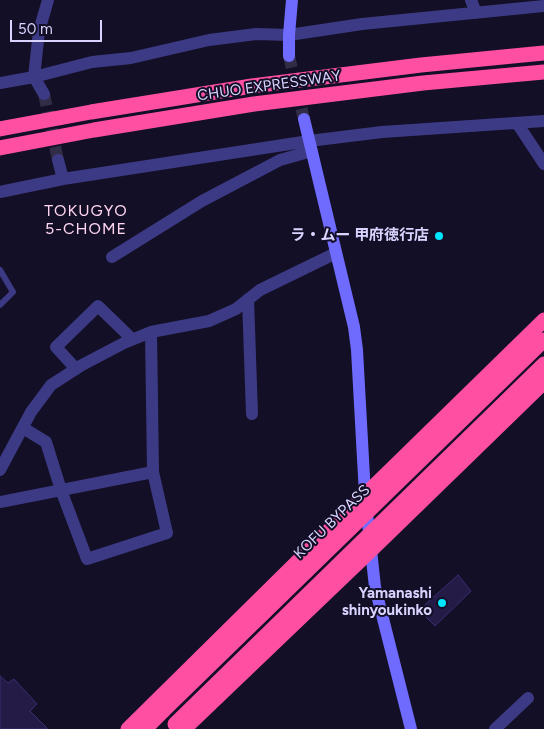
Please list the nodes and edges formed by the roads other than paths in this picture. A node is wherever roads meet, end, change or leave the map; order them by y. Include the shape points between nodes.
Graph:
1 (48, 0) edge
2 (292, 0) edge
3 (470, 0) edge
4 (544, 6) edge
5 (476, 13) junction
6 (289, 35) junction
7 (543, 53) edge
8 (289, 56) tunnel mouth
9 (543, 72) edge
10 (34, 77) junction
11 (0, 83) edge
12 (44, 94) tunnel mouth
13 (304, 119) tunnel mouth
14 (544, 121) edge
15 (518, 123) junction
16 (0, 129) edge
17 (310, 146) junction
18 (0, 148) edge
19 (58, 160) tunnel mouth
20 (544, 164) edge
21 (63, 179) junction
22 (0, 192) edge
23 (336, 253) junction
24 (112, 257) dead end
25 (0, 270) edge
26 (248, 299) junction
27 (0, 305) edge
28 (544, 320) edge
29 (151, 332) junction
30 (132, 340) junction
31 (544, 340) edge
32 (544, 364) edge
33 (76, 369) junction
34 (544, 382) edge
35 (252, 414) dead end
36 (22, 428) junction
37 (0, 470) edge
38 (153, 472) junction
39 (61, 490) junction
40 (364, 495) junction
41 (0, 502) edge
42 (370, 551) junction
43 (528, 698) dead end
44 (176, 727) edge
45 (128, 729) edge
46 (145, 729) edge
47 (411, 729) edge
48 (495, 729) edge

1 - 10 street via 39,31
2 - 6 street
3 - 5 street
4 - 5 street
5 - 6 street
6 - 8 street
6 - 10 street via 256,34 209,40 131,58 92,62
7 - 16 highway, CHUO EXPRESSWAY via 252,86
9 - 18 highway, CHUO EXPRESSWAY via 254,104
10 - 11 street
10 - 12 street
13 - 17 street
14 - 15 street
15 - 17 street via 382,132
15 - 20 street
17 - 21 street
17 - 23 street
17 - 24 street via 202,201
19 - 21 street
21 - 22 street
23 - 26 street
23 - 40 street via 358,350
25 - 27 lane via 13,292
26 - 29 street via 236,309 209,321
26 - 35 street
28 - 40 highway
29 - 30 street
29 - 38 street
30 - 33 street
30 - 33 street via 98,306 56,347
31 - 46 highway, KOFU BYPASS, bridge
32 - 44 highway, bridge
33 - 36 street via 51,384
34 - 42 highway
36 - 37 street
36 - 39 street via 46,442
38 - 39 street
38 - 39 street via 167,532 87,559
39 - 41 street
40 - 42 street
40 - 45 highway
42 - 44 highway
42 - 47 street via 375,587
43 - 48 street

